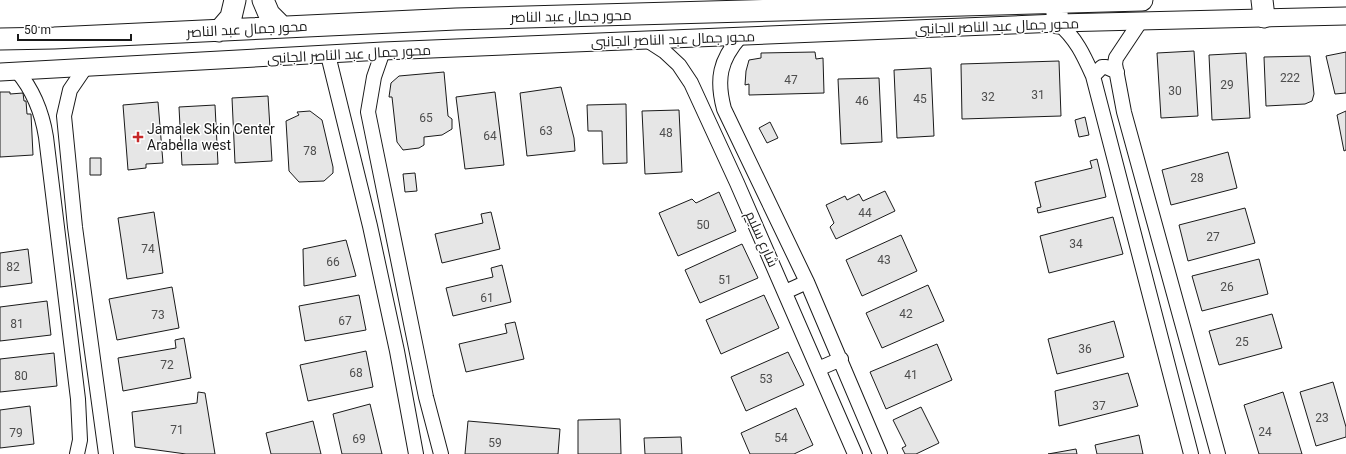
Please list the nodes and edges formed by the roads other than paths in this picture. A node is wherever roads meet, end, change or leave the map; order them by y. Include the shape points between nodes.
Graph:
1 (235, 0) edge
2 (263, 0) edge
3 (922, 0) edge
4 (1142, 0) edge
5 (1056, 3) junction
6 (897, 8) junction
7 (1263, 9) edge
8 (1346, 16) edge
9 (1140, 22) junction
10 (1058, 23) junction
11 (282, 27) junction
12 (219, 30) junction
13 (740, 37) junction
14 (0, 39) edge
15 (647, 40) junction
16 (383, 51) junction
17 (328, 55) junction
18 (85, 68) junction
19 (17, 71) junction
20 (0, 72) edge
21 (1117, 72) junction
22 (1093, 76) junction
23 (760, 186) junction
24 (742, 194) junction
25 (385, 201) junction
26 (365, 204) junction
27 (75, 227) junction
28 (57, 229) junction
29 (807, 282) junction
30 (785, 292) junction
31 (841, 359) junction
32 (818, 369) junction
33 (78, 447) edge
34 (105, 448) edge
35 (1217, 453) edge
36 (416, 454) edge
37 (441, 454) edge
38 (855, 454) edge
39 (880, 454) edge
40 (1192, 454) edge

1 - 12 main road via 231,17
2 - 11 main road via 268,14
3 - 6 main road
4 - 5 main road, محور جمال عبد الناصر
5 - 6 main road, محور جمال عبد الناصر
5 - 10 main road
6 - 11 main road, محور جمال عبد الناصر via 456,19
7 - 8 street, محور جمال عبد الناصر الجانبى
7 - 9 street, محور جمال عبد الناصر الجانبى
9 - 10 street, محور جمال عبد الناصر الجانبى
9 - 21 street via 1116,58
10 - 13 street, محور جمال عبد الناصر الجانبى
10 - 22 street via 1074,39
11 - 12 main road, محور جمال عبد الناصر
12 - 14 main road, محور جمال عبد الناصر
13 - 15 street, محور جمال عبد الناصر الجانبى
13 - 23 street, شارع سليم via 723,63 720,94 724,109
15 - 16 street, محور جمال عبد الناصر الجانبى
15 - 24 street, شارع سليم via 679,65 691,83
16 - 17 street, محور جمال عبد الناصر الجانبى
16 - 25 street via 374,77 368,112
17 - 18 street, محور جمال عبد الناصر الجانبى
17 - 26 street
18 - 19 street, محور جمال عبد الناصر الجانبى
18 - 27 street via 70,90 64,116
19 - 20 street, محور جمال عبد الناصر الجانبى
19 - 28 street via 34,96 44,123
21 - 22 street via 1102,67
21 - 35 street via 1124,112
22 - 40 street
23 - 24 street
23 - 29 street, شارع سليم
24 - 30 street, شارع سليم
25 - 26 street
25 - 37 street via 426,397
26 - 36 street
27 - 28 street
27 - 34 street
28 - 33 street via 80,413
29 - 30 street
29 - 31 street, شارع سليم
30 - 32 street, شارع سليم
31 - 32 street
31 - 39 street, شارع سليم
32 - 38 street, شارع سليم
33 - 34 street via 84,444

